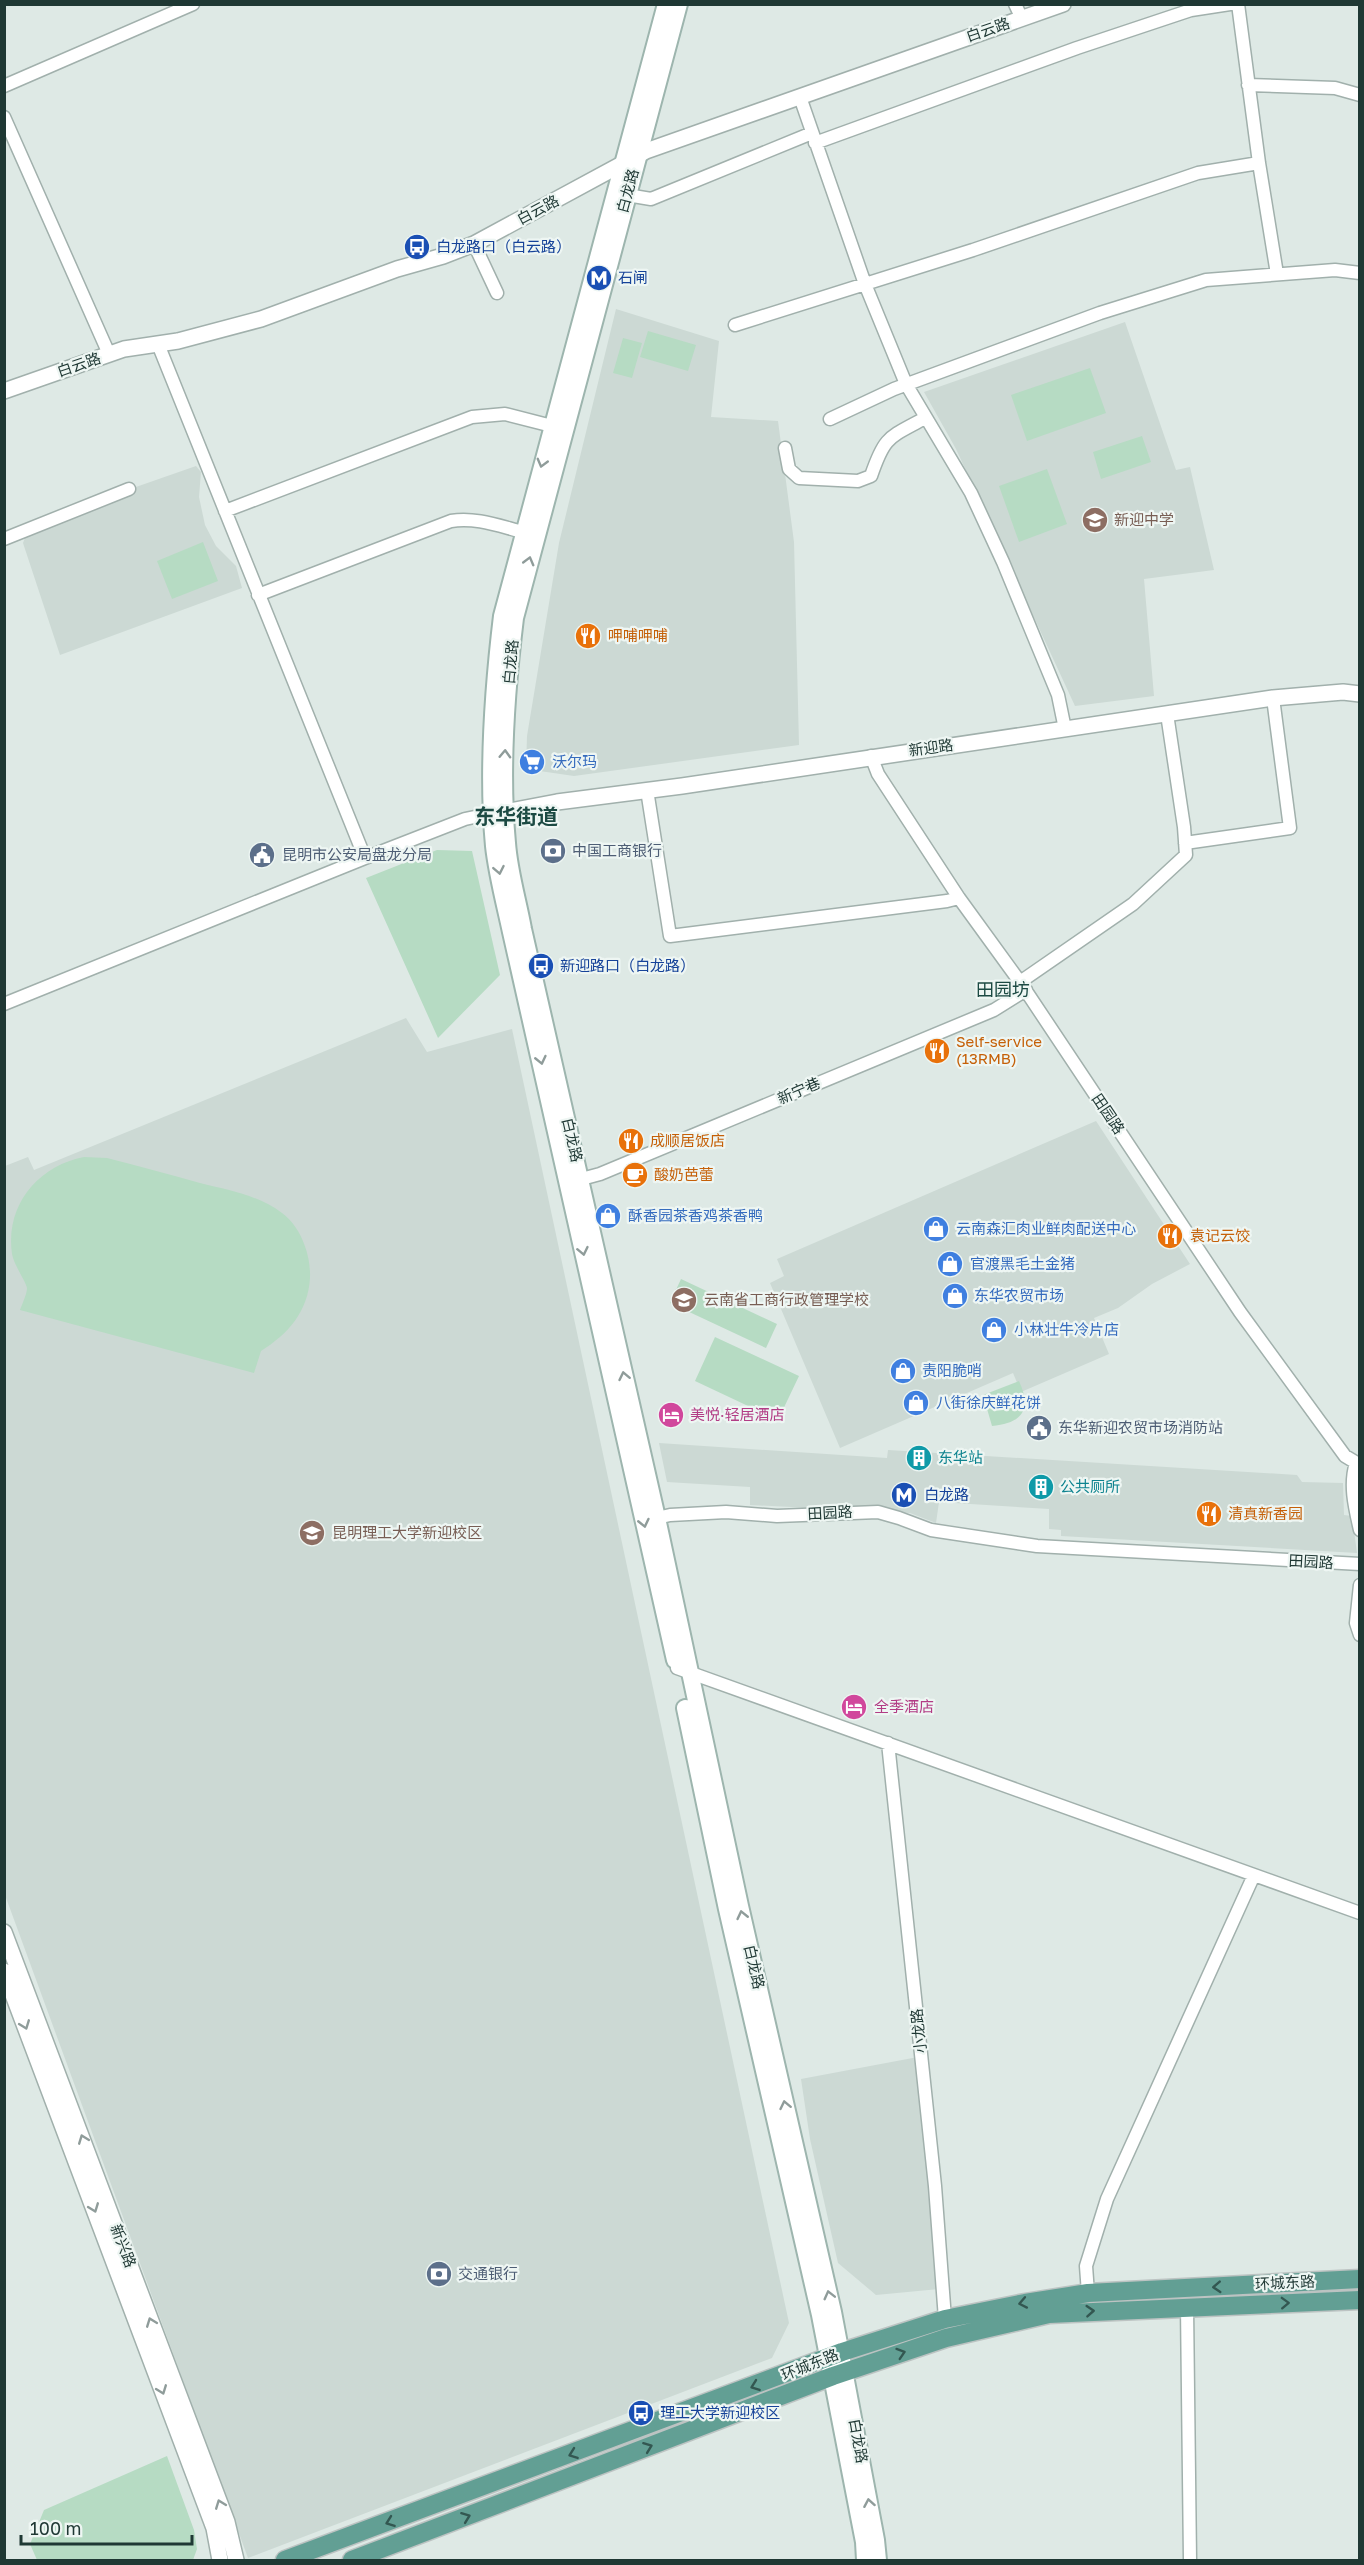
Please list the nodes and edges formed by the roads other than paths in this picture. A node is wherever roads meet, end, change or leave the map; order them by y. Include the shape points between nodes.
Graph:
1 (193, 4) edge
2 (666, 4) edge
3 (679, 4) edge
4 (1063, 4) edge
5 (1230, 4) edge
6 (1238, 4) edge
7 (1019, 12) edge
8 (1248, 85) junction
9 (4, 86) edge
10 (1359, 95) edge
11 (800, 97) junction
12 (4, 117) edge
13 (814, 138) junction
14 (630, 160) junction
15 (1259, 163) junction
16 (627, 195) junction
17 (474, 244) junction
18 (1359, 273) edge
19 (1277, 274) junction
20 (865, 284) junction
21 (497, 293) dead end
22 (735, 325) dead end
23 (159, 344) junction
24 (109, 354) junction
25 (906, 384) junction
26 (4, 392) edge
27 (830, 418) dead end
28 (925, 418) junction
29 (552, 426) junction
30 (785, 448) dead end
31 (129, 489) dead end
32 (225, 511) junction
33 (523, 532) junction
34 (4, 539) edge
35 (258, 595) junction
36 (1359, 693) edge
37 (1273, 698) junction
38 (1167, 714) junction
39 (1065, 729) junction
40 (871, 756) junction
41 (647, 790) junction
42 (498, 812) junction
43 (1185, 843) junction
44 (364, 858) junction
45 (958, 898) junction
46 (1023, 986) junction
47 (4, 1004) edge
48 (574, 1181) junction
49 (1358, 1464) edge
50 (657, 1518) junction
51 (1359, 1530) edge
52 (1359, 1564) edge
53 (1359, 1585) edge
54 (1359, 1635) edge
55 (683, 1670) junction
56 (888, 1743) junction
57 (1254, 1875) junction
58 (1359, 1913) edge
59 (4, 1932) edge
60 (4, 1971) edge
61 (1359, 2279) edge
62 (1088, 2293) junction
63 (1359, 2300) edge
64 (1187, 2307) junction
65 (945, 2319) junction
66 (835, 2355) junction
67 (839, 2374) junction
68 (220, 2560) edge
69 (236, 2560) edge
70 (285, 2560) edge
71 (352, 2560) edge
72 (865, 2560) edge
73 (878, 2560) edge
74 (1190, 2560) edge

1 - 9 street
2 - 14 main road, 白龙路
3 - 14 main road, 白龙路
4 - 7 street, 白云路
5 - 13 street via 1191,10
6 - 8 street
7 - 11 street, 白云路
8 - 10 street via 1335,88
8 - 15 street
11 - 13 street
11 - 14 street, 白云路
12 - 24 street
13 - 16 street via 651,199
13 - 20 street
14 - 16 main road, 白龙路
14 - 17 street, 白云路
14 - 29 main road, 白龙路
15 - 19 street
15 - 20 street via 1198,173
42 -> 16 main road, 白龙路 via 515,618
17 - 21 street
17 - 23 street, 白云路 via 261,319
18 - 19 street via 1335,270
19 - 25 street via 1206,280 1101,313
20 - 22 street
20 - 25 street
23 - 24 street, 白云路
23 - 32 street
24 - 26 street, 白云路
25 - 27 street
25 - 28 street
28 - 30 street via 889,438 880,449 871,476 858,482 799,478 789,469
28 - 39 street via 966,484 998,552 1058,695
29 - 32 street via 505,414 472,417
29 -> 33 main road, 白龙路
31 - 34 street
32 - 35 street
33 - 35 street via 477,520 451,521
33 - 42 main road, 白龙路 via 502,616 497,657
35 - 44 street
36 - 37 street, 新迎路
37 - 38 street, 新迎路
37 - 43 street via 1290,828
38 - 39 street, 新迎路
38 - 43 street
39 - 40 street, 新迎路
40 - 41 street, 新迎路
40 - 45 street, 田园路 via 878,774
41 - 42 street, 新迎路
41 - 45 street via 670,936
42 - 44 street via 465,819
42 - 48 main road, 白龙路
43 - 46 street, 新宁巷 via 1186,855 1133,904
44 - 47 street
45 - 46 street, 田园路
46 - 48 street, 新宁巷 via 994,1010 600,1174
46 - 49 street, 田园路 via 1240,1312 1345,1456
50 -> 48 main road, 白龙路
48 -> 55 main road, 白龙路
49 - 51 street, 田园路 via 1353,1473 1353,1489
50 - 52 street, 田园路 via 726,1512 777,1516 878,1512 931,1530 1037,1546
50 - 55 main road, 白龙路
53 - 54 street
55 - 56 street
55 - 66 main road, 白龙路
56 - 57 street
56 - 65 street, 小龙路 via 935,2186
57 - 58 street
57 - 62 street via 1107,2199 1086,2266
69 -> 59 street, 新兴路 via 226,2522
60 -> 68 street, 新兴路 via 214,2528
61 -> 62 main road, 环城东路
62 -> 65 main road, 环城东路
64 -> 63 main road, 环城东路
67 -> 64 main road, 环城东路 via 946,2338 1018,2320 1092,2311
64 - 74 street
65 - 66 main road, 环城东路
66 - 67 main road, 白龙路
66 -> 70 main road, 环城东路
71 -> 67 main road, 环城东路
67 - 72 main road, 白龙路
73 -> 67 main road, 白龙路

